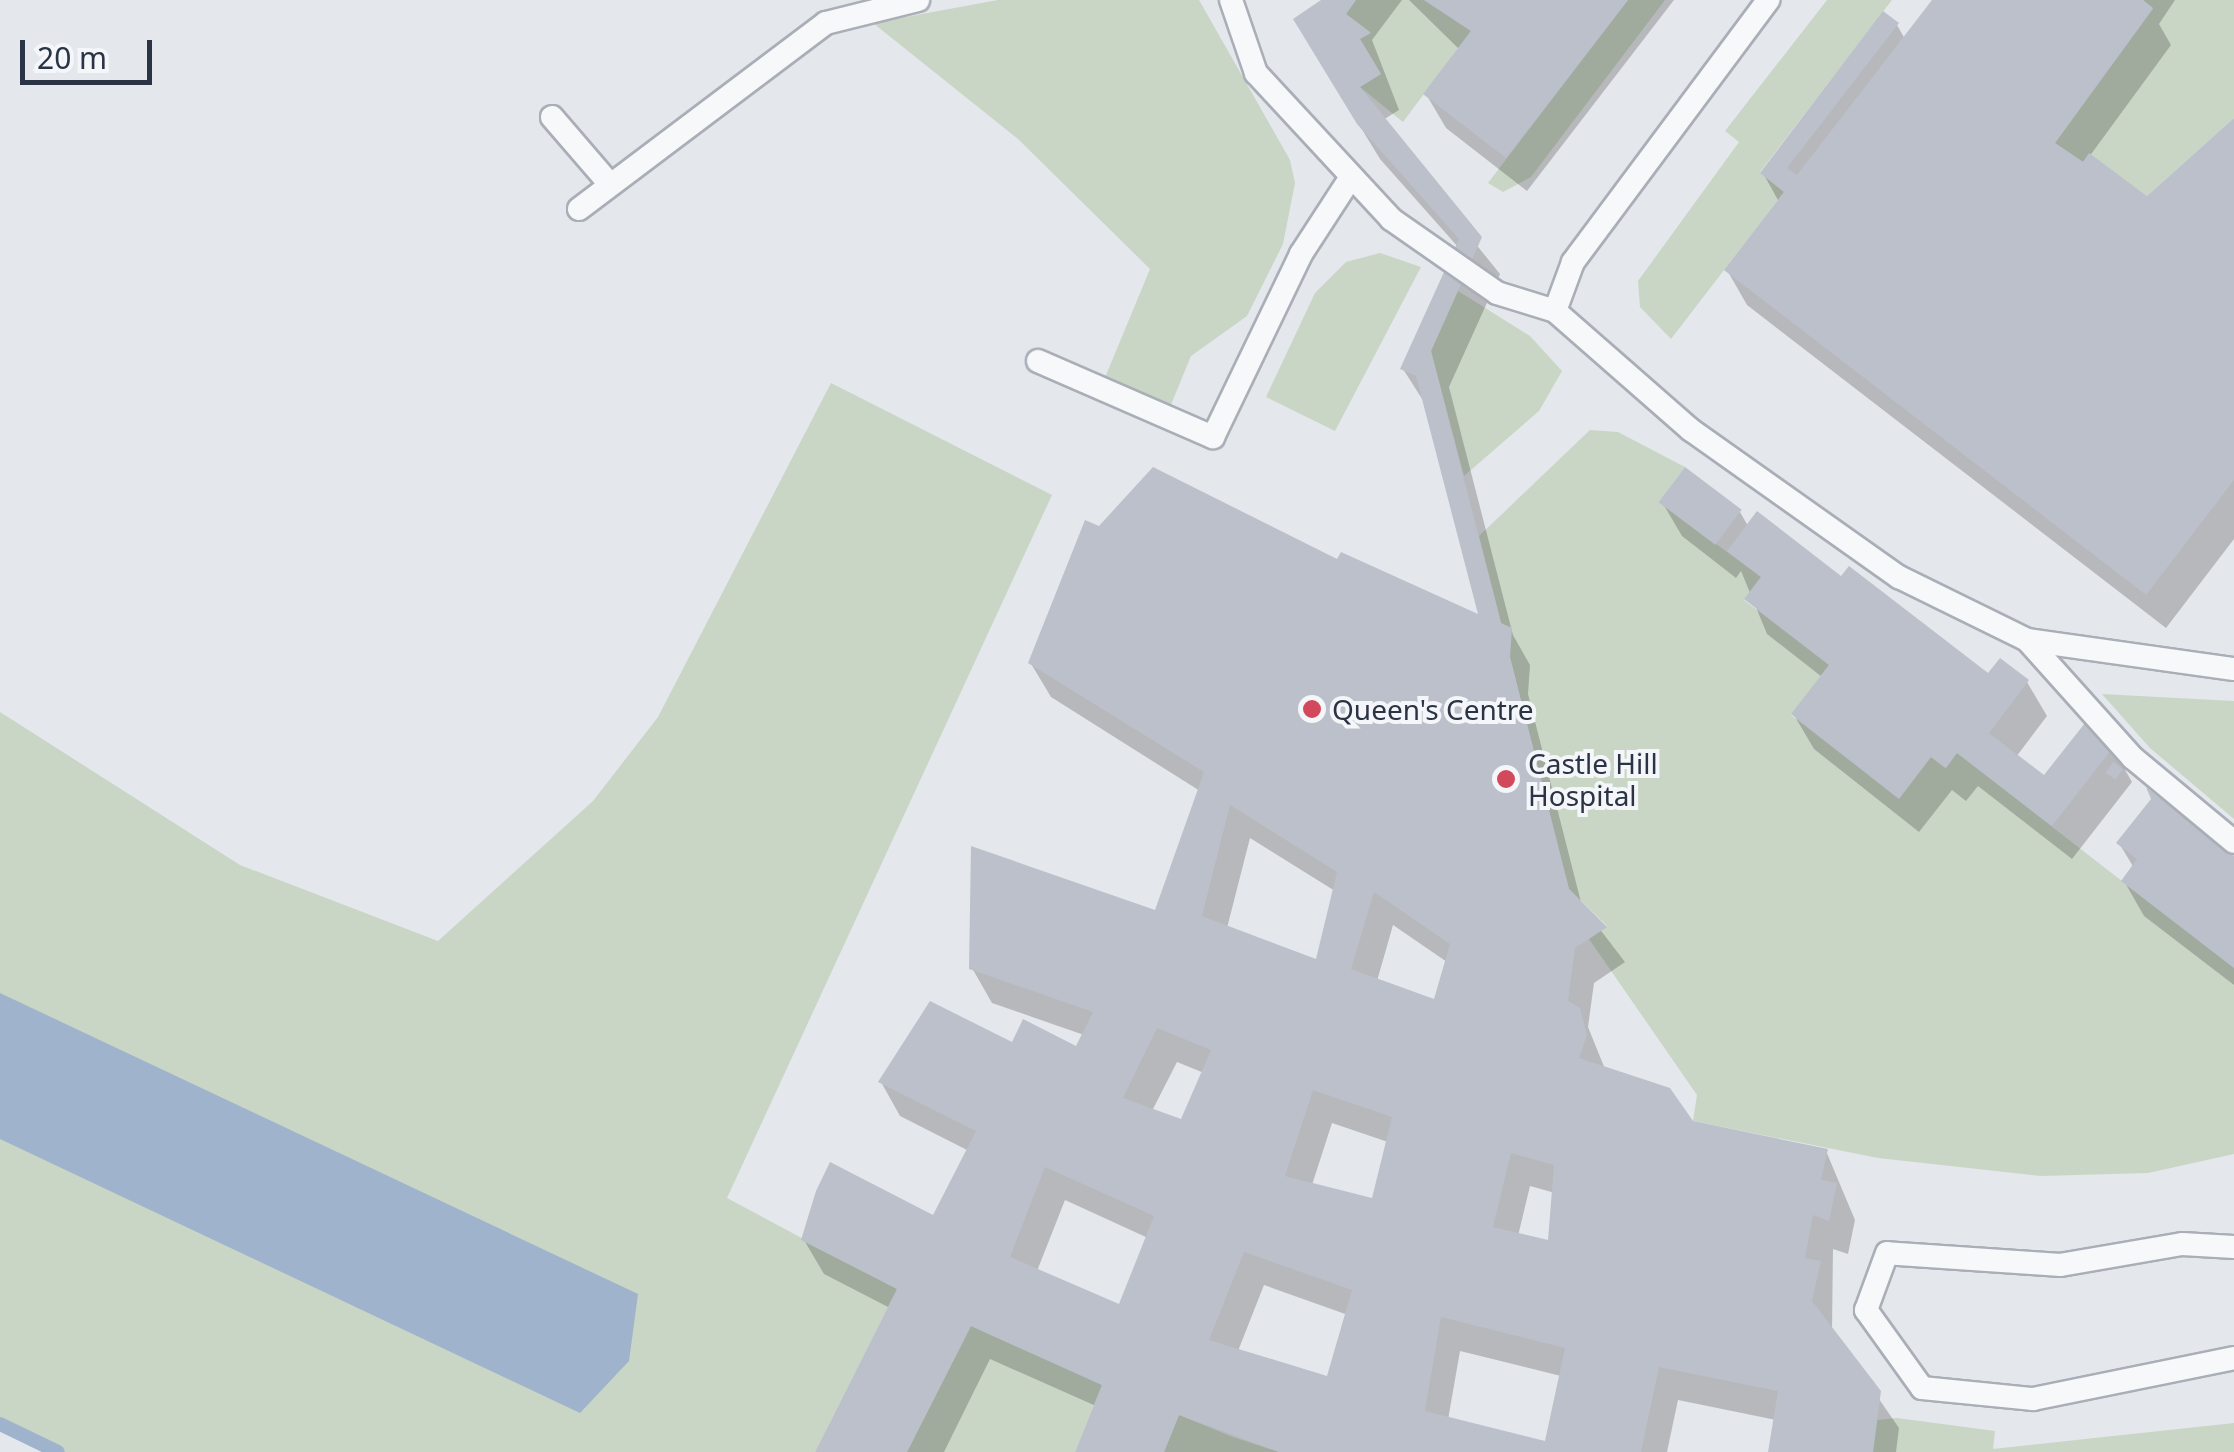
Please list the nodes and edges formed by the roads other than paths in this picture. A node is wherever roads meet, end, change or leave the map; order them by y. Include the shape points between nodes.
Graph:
1 (918, 0) edge
2 (1231, 0) edge
3 (1768, 0) edge
4 (552, 118) dead end
5 (1349, 180) junction
6 (608, 182) junction
7 (579, 209) dead end
8 (1555, 311) junction
9 (1038, 361) dead end
10 (2027, 640) junction
11 (2234, 670) edge
12 (2234, 842) edge
13 (2234, 1247) edge
14 (2234, 1358) edge

1 - 6 lane via 826,23
2 - 5 lane via 1256,73
3 - 8 lane via 1573,262
4 - 6 lane
5 - 8 lane via 1441,260 1497,293
5 - 9 lane via 1301,254 1213,437
6 - 7 lane
8 - 10 lane via 1691,430 1899,577
10 - 11 lane
10 - 12 lane via 2132,758
13 - 14 lane via 2182,1244 2060,1264 1886,1253 1866,1310 1922,1388 2033,1399

